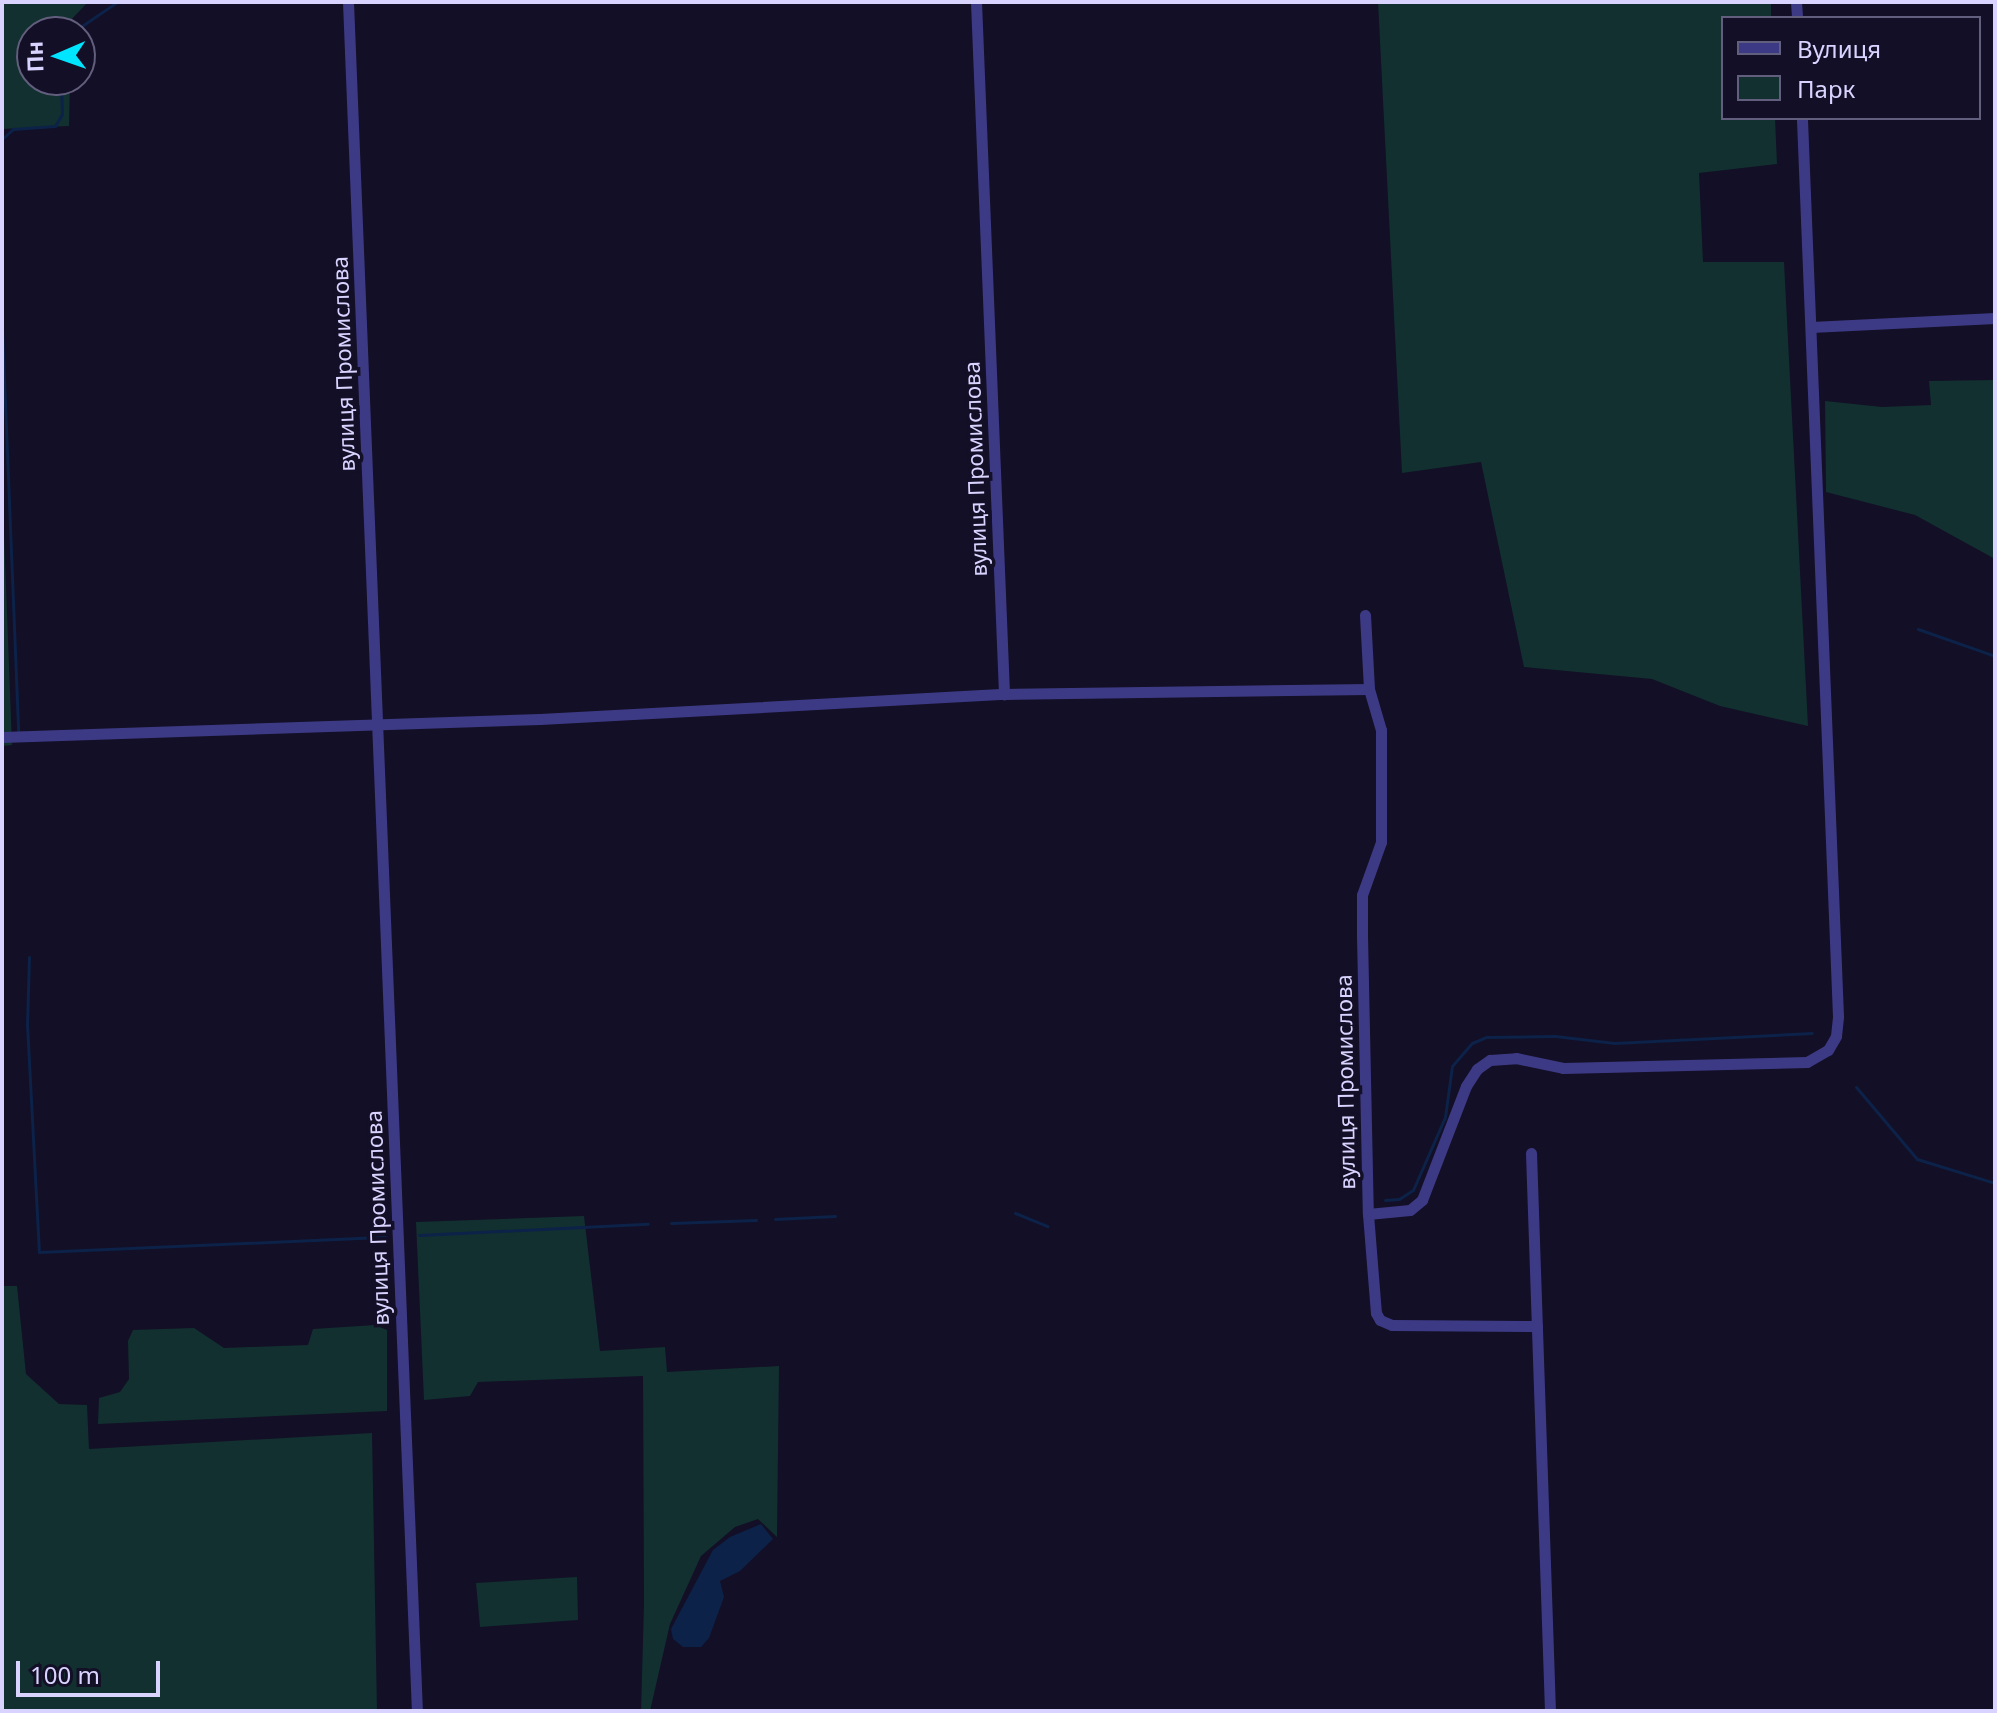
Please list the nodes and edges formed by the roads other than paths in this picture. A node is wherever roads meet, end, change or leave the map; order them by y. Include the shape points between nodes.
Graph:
1 (348, 2) edge
2 (976, 2) edge
3 (1802, 120) edge
4 (1995, 318) edge
5 (1811, 327) junction
6 (1365, 615) dead end
7 (1369, 689) junction
8 (1004, 694) junction
9 (377, 724) junction
10 (2, 737) edge
11 (1531, 1153) dead end
12 (1368, 1214) junction
13 (1537, 1326) junction
14 (417, 1711) edge
15 (1550, 1711) edge

1 - 9 street, вулиця Промислова
2 - 8 street, вулиця Промислова
3 - 5 street
4 - 5 street
5 - 12 street via 1836,1036 1828,1050 1807,1062 1563,1068 1516,1058 1490,1060 1466,1086 1422,1200 1410,1210
6 - 7 street, вулиця Промислова
7 - 8 street
7 - 12 street, вулиця Промислова via 1381,730 1381,842 1362,895
8 - 9 street
9 - 10 street
9 - 14 street, вулиця Промислова
11 - 13 street
12 - 13 street, вулиця Промислова via 1375,1309 1384,1323
13 - 15 street

